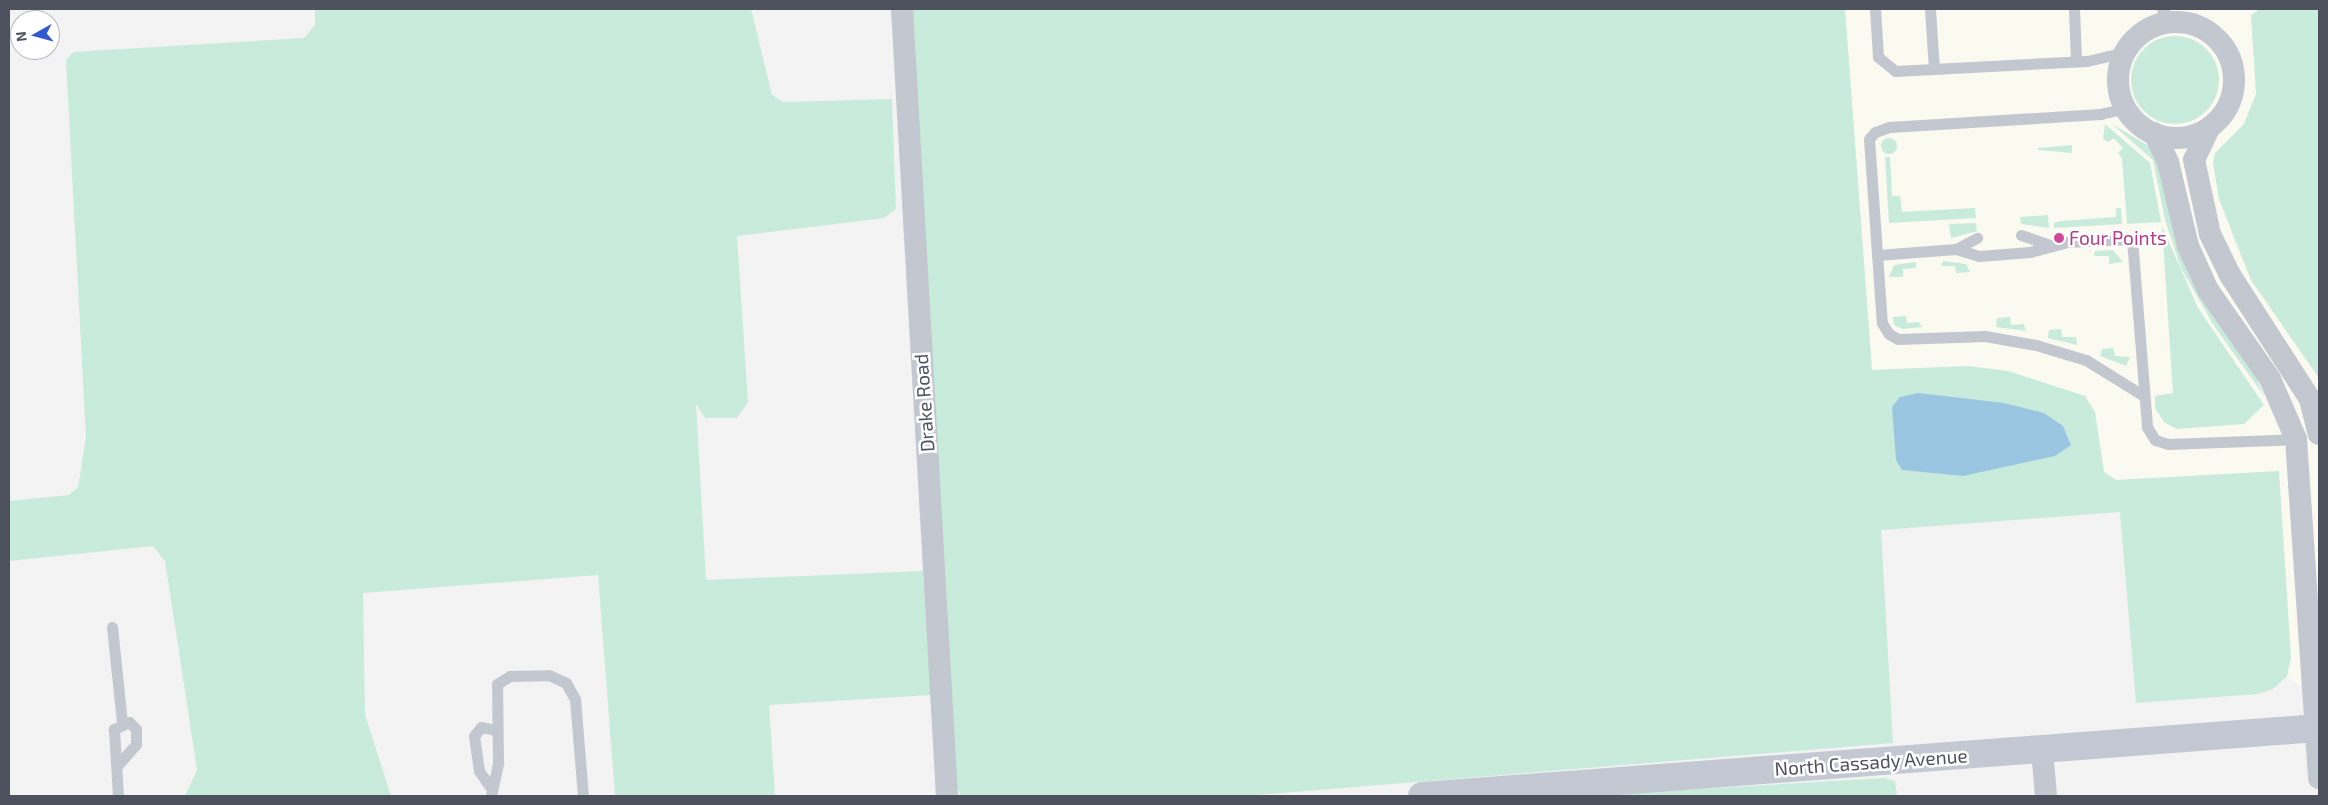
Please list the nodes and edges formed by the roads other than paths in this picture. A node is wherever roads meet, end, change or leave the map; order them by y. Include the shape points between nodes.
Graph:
1 (902, 9) edge
2 (1875, 9) edge
3 (1930, 9) edge
4 (2074, 9) edge
5 (2167, 15) edge
6 (2125, 52) junction
7 (2076, 61) junction
8 (1934, 69) junction
9 (2126, 108) junction
10 (2209, 128) junction
11 (2154, 133) junction
12 (2021, 235) dead end
13 (1977, 238) dead end
14 (2050, 244) junction
15 (1956, 249) junction
16 (1877, 255) junction
17 (2144, 396) junction
18 (2319, 435) edge
19 (2296, 439) junction
20 (112, 626) dead end
21 (122, 722) junction
22 (2317, 728) edge
23 (496, 730) junction
24 (2042, 750) junction
25 (117, 766) junction
26 (2319, 778) edge
27 (491, 792) edge
28 (118, 796) edge
29 (583, 796) edge
30 (946, 796) edge
31 (1422, 796) edge
32 (2046, 796) edge

1 - 30 street, Drake Road
2 - 8 lane via 1878,57 1895,71
3 - 8 lane
4 - 7 lane
5 - 6 street via 2137,37
5 - 10 street via 2208,31 2231,61 2232,98
6 - 7 lane
6 - 9 street via 2119,90
7 - 8 lane
9 - 11 street
9 - 16 lane via 2100,114 1875,132 1869,140
10 - 11 street via 2172,138
10 - 18 street via 2194,160 2210,234 2230,275 2310,399
11 - 19 street via 2168,162 2188,246 2208,290 2270,379
12 - 14 lane
13 - 15 lane
14 - 15 lane via 2030,252 1979,256
14 - 17 lane via 2132,240
15 - 16 lane
16 - 17 lane via 1882,323 1898,339 1985,336 2036,345 2086,360
17 - 19 lane via 2147,427 2155,440 2168,444
18 - 19 street
19 - 22 street
20 - 21 lane
21 - 25 lane via 114,729
21 - 25 lane via 134,724 137,735 134,751
22 - 24 main road, North Cassady Avenue
22 - 26 street
23 - 27 lane via 498,762
23 - 27 lane via 481,727 474,736 479,771
23 - 29 lane via 495,689 504,679 549,674 566,683 578,710
24 - 31 main road, North Cassady Avenue
24 - 32 street
25 - 28 lane

